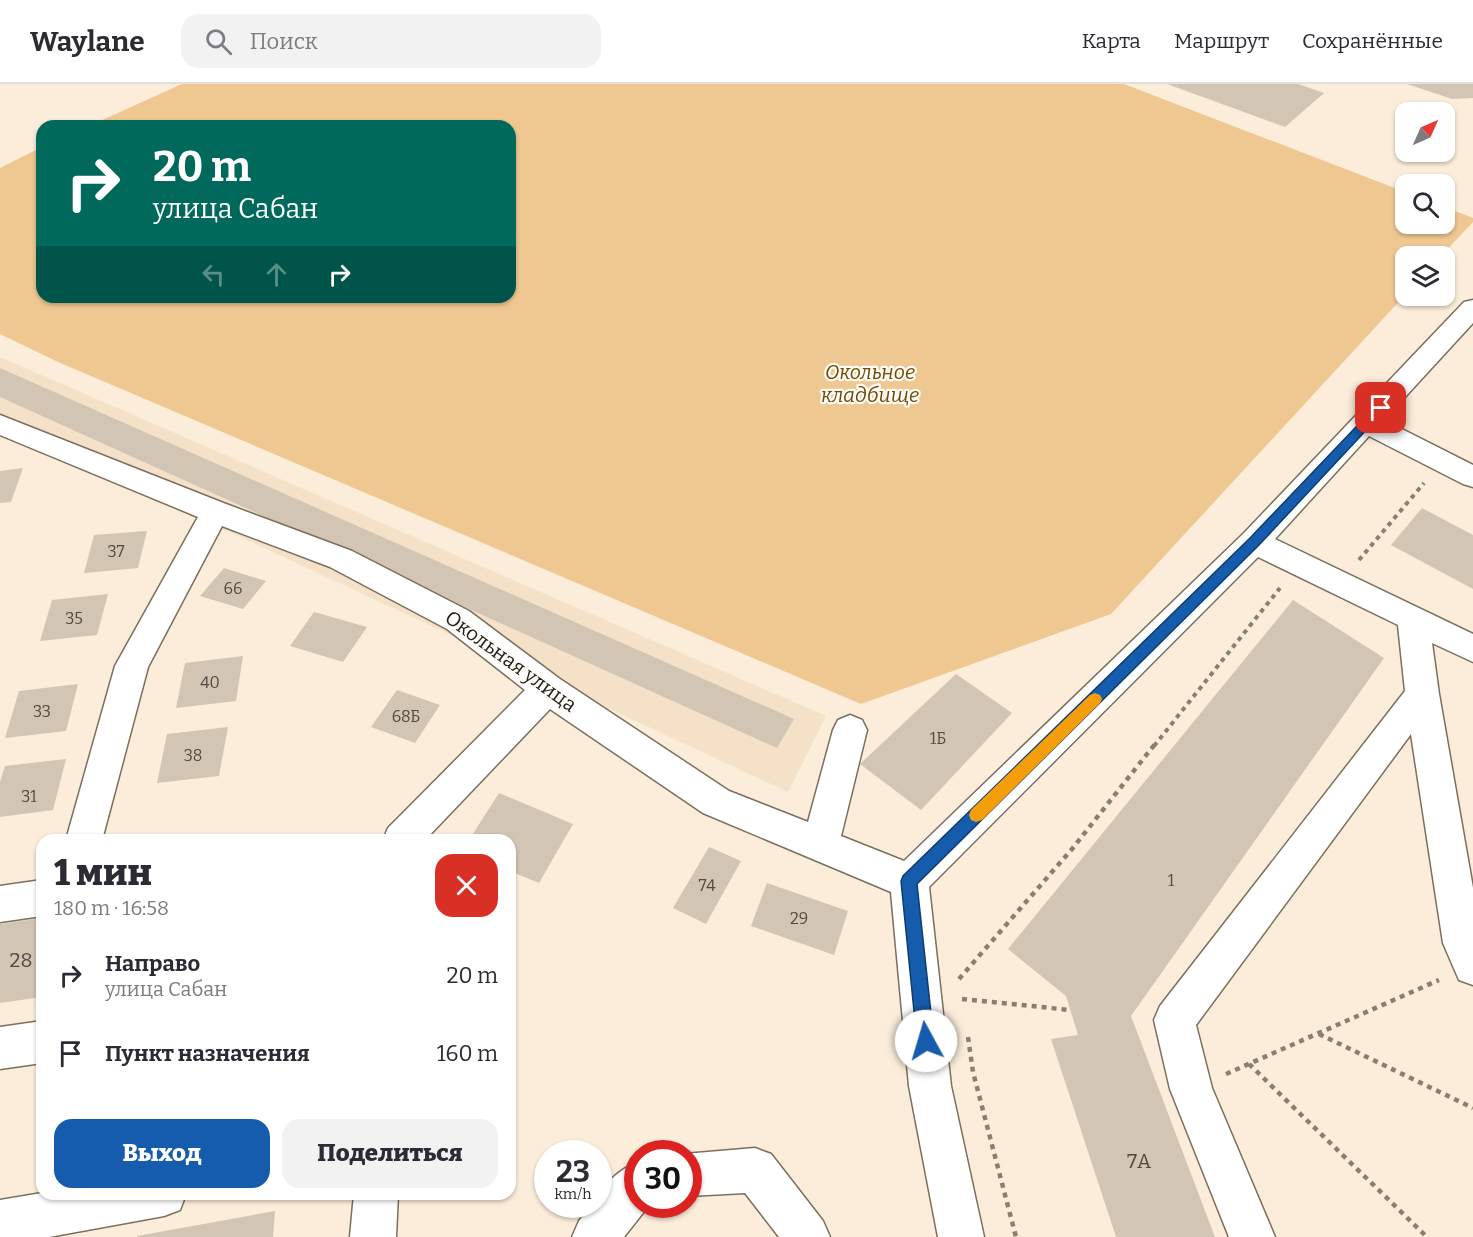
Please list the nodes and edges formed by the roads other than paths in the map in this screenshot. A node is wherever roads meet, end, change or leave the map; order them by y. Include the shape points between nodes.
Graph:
1 (1471, 313) edge
2 (1366, 423) junction
3 (2, 428) edge
4 (1473, 477) edge
5 (215, 512) junction
6 (1266, 548) junction
7 (1413, 618) junction
8 (1473, 649) edge
9 (548, 689) junction
10 (1422, 694) junction
11 (850, 730) dead end
12 (86, 834) edge
13 (407, 834) edge
14 (820, 845) junction
15 (909, 881) junction
16 (36, 899) edge
17 (0, 904) edge
18 (1470, 954) edge
19 (36, 1043) edge
20 (0, 1048) edge
21 (702, 1173) edge
22 (130, 1200) edge
23 (375, 1200) edge
24 (624, 1201) edge
25 (0, 1223) edge
26 (372, 1237) edge
27 (595, 1237) edge
28 (807, 1237) edge
29 (961, 1237) edge
30 (1252, 1237) edge

1 - 2 street
2 - 4 street
2 - 6 street
3 - 5 street, Окольная улица
5 - 9 street, Окольная улица via 341,559 458,620
5 - 12 street via 132,666
6 - 7 street
6 - 15 street
7 - 8 street
7 - 10 street
9 - 13 street
9 - 14 street, Окольная улица via 716,802
10 - 18 street
10 - 30 street via 1174,1020 1191,1089
11 - 14 street
14 - 15 street, Окольная улица
15 - 29 street via 930,1086
16 - 17 street
19 - 20 street
21 - 28 street via 754,1170
22 - 25 street
23 - 26 street
24 - 27 street

